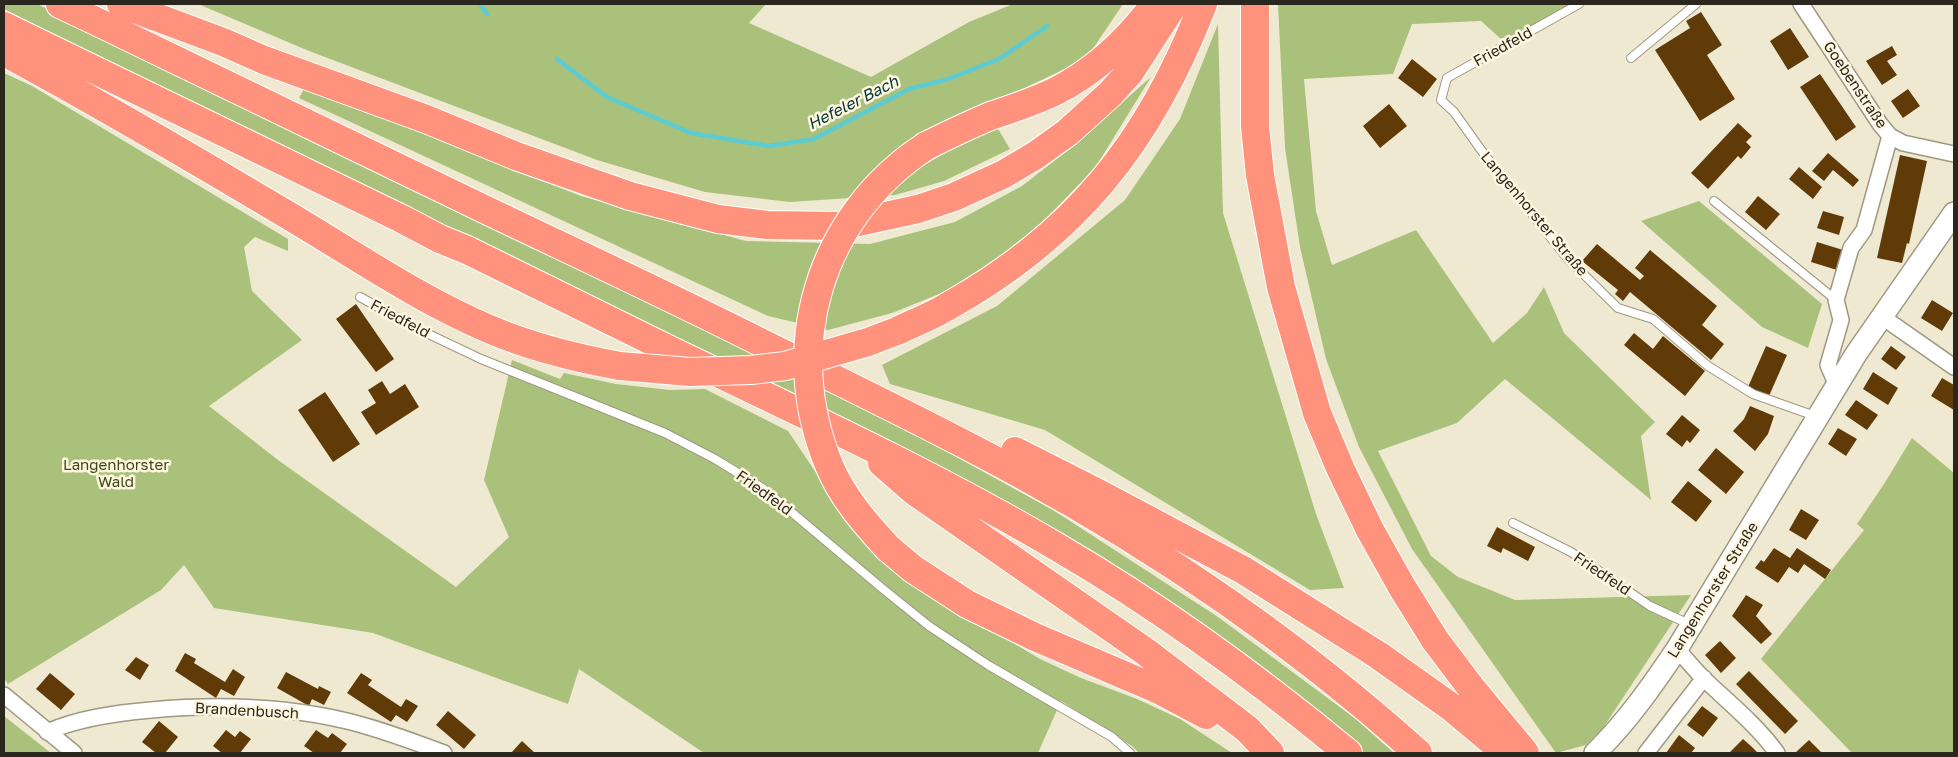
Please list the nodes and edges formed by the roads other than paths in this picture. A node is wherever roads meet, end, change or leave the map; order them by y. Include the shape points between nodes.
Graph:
1 (60, 4) edge
2 (121, 4) edge
3 (1155, 4) edge
4 (1174, 4) edge
5 (1203, 4) edge
6 (1255, 4) edge
7 (1579, 4) edge
8 (1696, 4) edge
9 (1800, 4) edge
10 (4, 26) edge
11 (4, 52) edge
12 (1631, 58) dead end
13 (1441, 100) joint
14 (1890, 136) junction
15 (1954, 154) edge
16 (1714, 201) dead end
17 (1954, 213) edge
18 (360, 297) dead end
19 (1836, 300) junction
20 (1881, 316) junction
21 (1954, 367) edge
22 (1837, 386) junction
23 (871, 397) junction
24 (1818, 417) junction
25 (851, 436) junction
26 (1513, 523) dead end
27 (1691, 625) junction
28 (1677, 649) junction
29 (1704, 678) junction
30 (4, 695) edge
31 (47, 732) junction
32 (74, 753) edge
33 (444, 753) edge
34 (1130, 753) edge
35 (1269, 753) edge
36 (1348, 753) edge
37 (1418, 753) edge
38 (1506, 753) edge
39 (1525, 753) edge
40 (1595, 753) edge
41 (1646, 753) edge
42 (1777, 753) edge

1 - 23 highway
2 - 4 highway via 516,156 630,196 718,219 766,225 840,226 910,211 954,197 1036,155 1068,132 1110,94 1130,72
3 - 35 highway, bridge via 1124,42 1074,80 1023,106 981,120 926,146 885,176 856,212 826,266 810,325 808,357 813,418 838,484 888,548 913,569 967,604 1159,690
5 - 11 highway, bridge via 1186,48 1136,138 1089,198 1030,253 944,309 898,331 785,366 752,370 690,372 620,366 541,348 489,329 415,292 187,155
6 - 39 highway via 1255,126 1260,175 1281,286 1317,413 1370,530 1402,587 1435,640
7 - 13 lane, Friedfeld via 1447,78
8 - 12 lane
9 - 14 street, Goebenstraße
10 - 25 highway
13 - 24 lane, Langenhorster Straße via 1454,112 1567,258 1618,308 1653,319 1708,366 1753,394
14 - 15 street, Goebenstraße via 1902,143
14 - 19 street via 1864,230 1850,248
16 - 19 lane
17 - 20 street, Langenhorster Straße
18 - 34 lane, Friedfeld via 481,359 665,433 723,464 764,489 928,626 1112,737
19 - 22 street via 1841,320 1828,365
20 - 21 street
20 - 22 street, Langenhorster Straße
22 - 24 street, Langenhorster Straße
23 - 37 highway via 1023,475 1192,578 1319,671
23 - 38 highway via 949,419 1098,492 1243,570 1378,655 1451,706
24 - 27 street, Langenhorster Straße
25 - 35 highway via 914,491 1146,652 1247,729
25 - 36 highway via 1002,515 1112,580 1224,655
26 - 27 lane, Friedfeld via 1571,552 1650,606
27 - 28 street, Langenhorster Straße
28 - 29 street
28 - 40 street, Langenhorster Straße via 1644,696
29 - 41 street
29 - 42 street
30 - 31 street
31 - 32 street
31 - 33 street, Brandenbusch via 81,721 132,712 184,707 250,708 347,721

